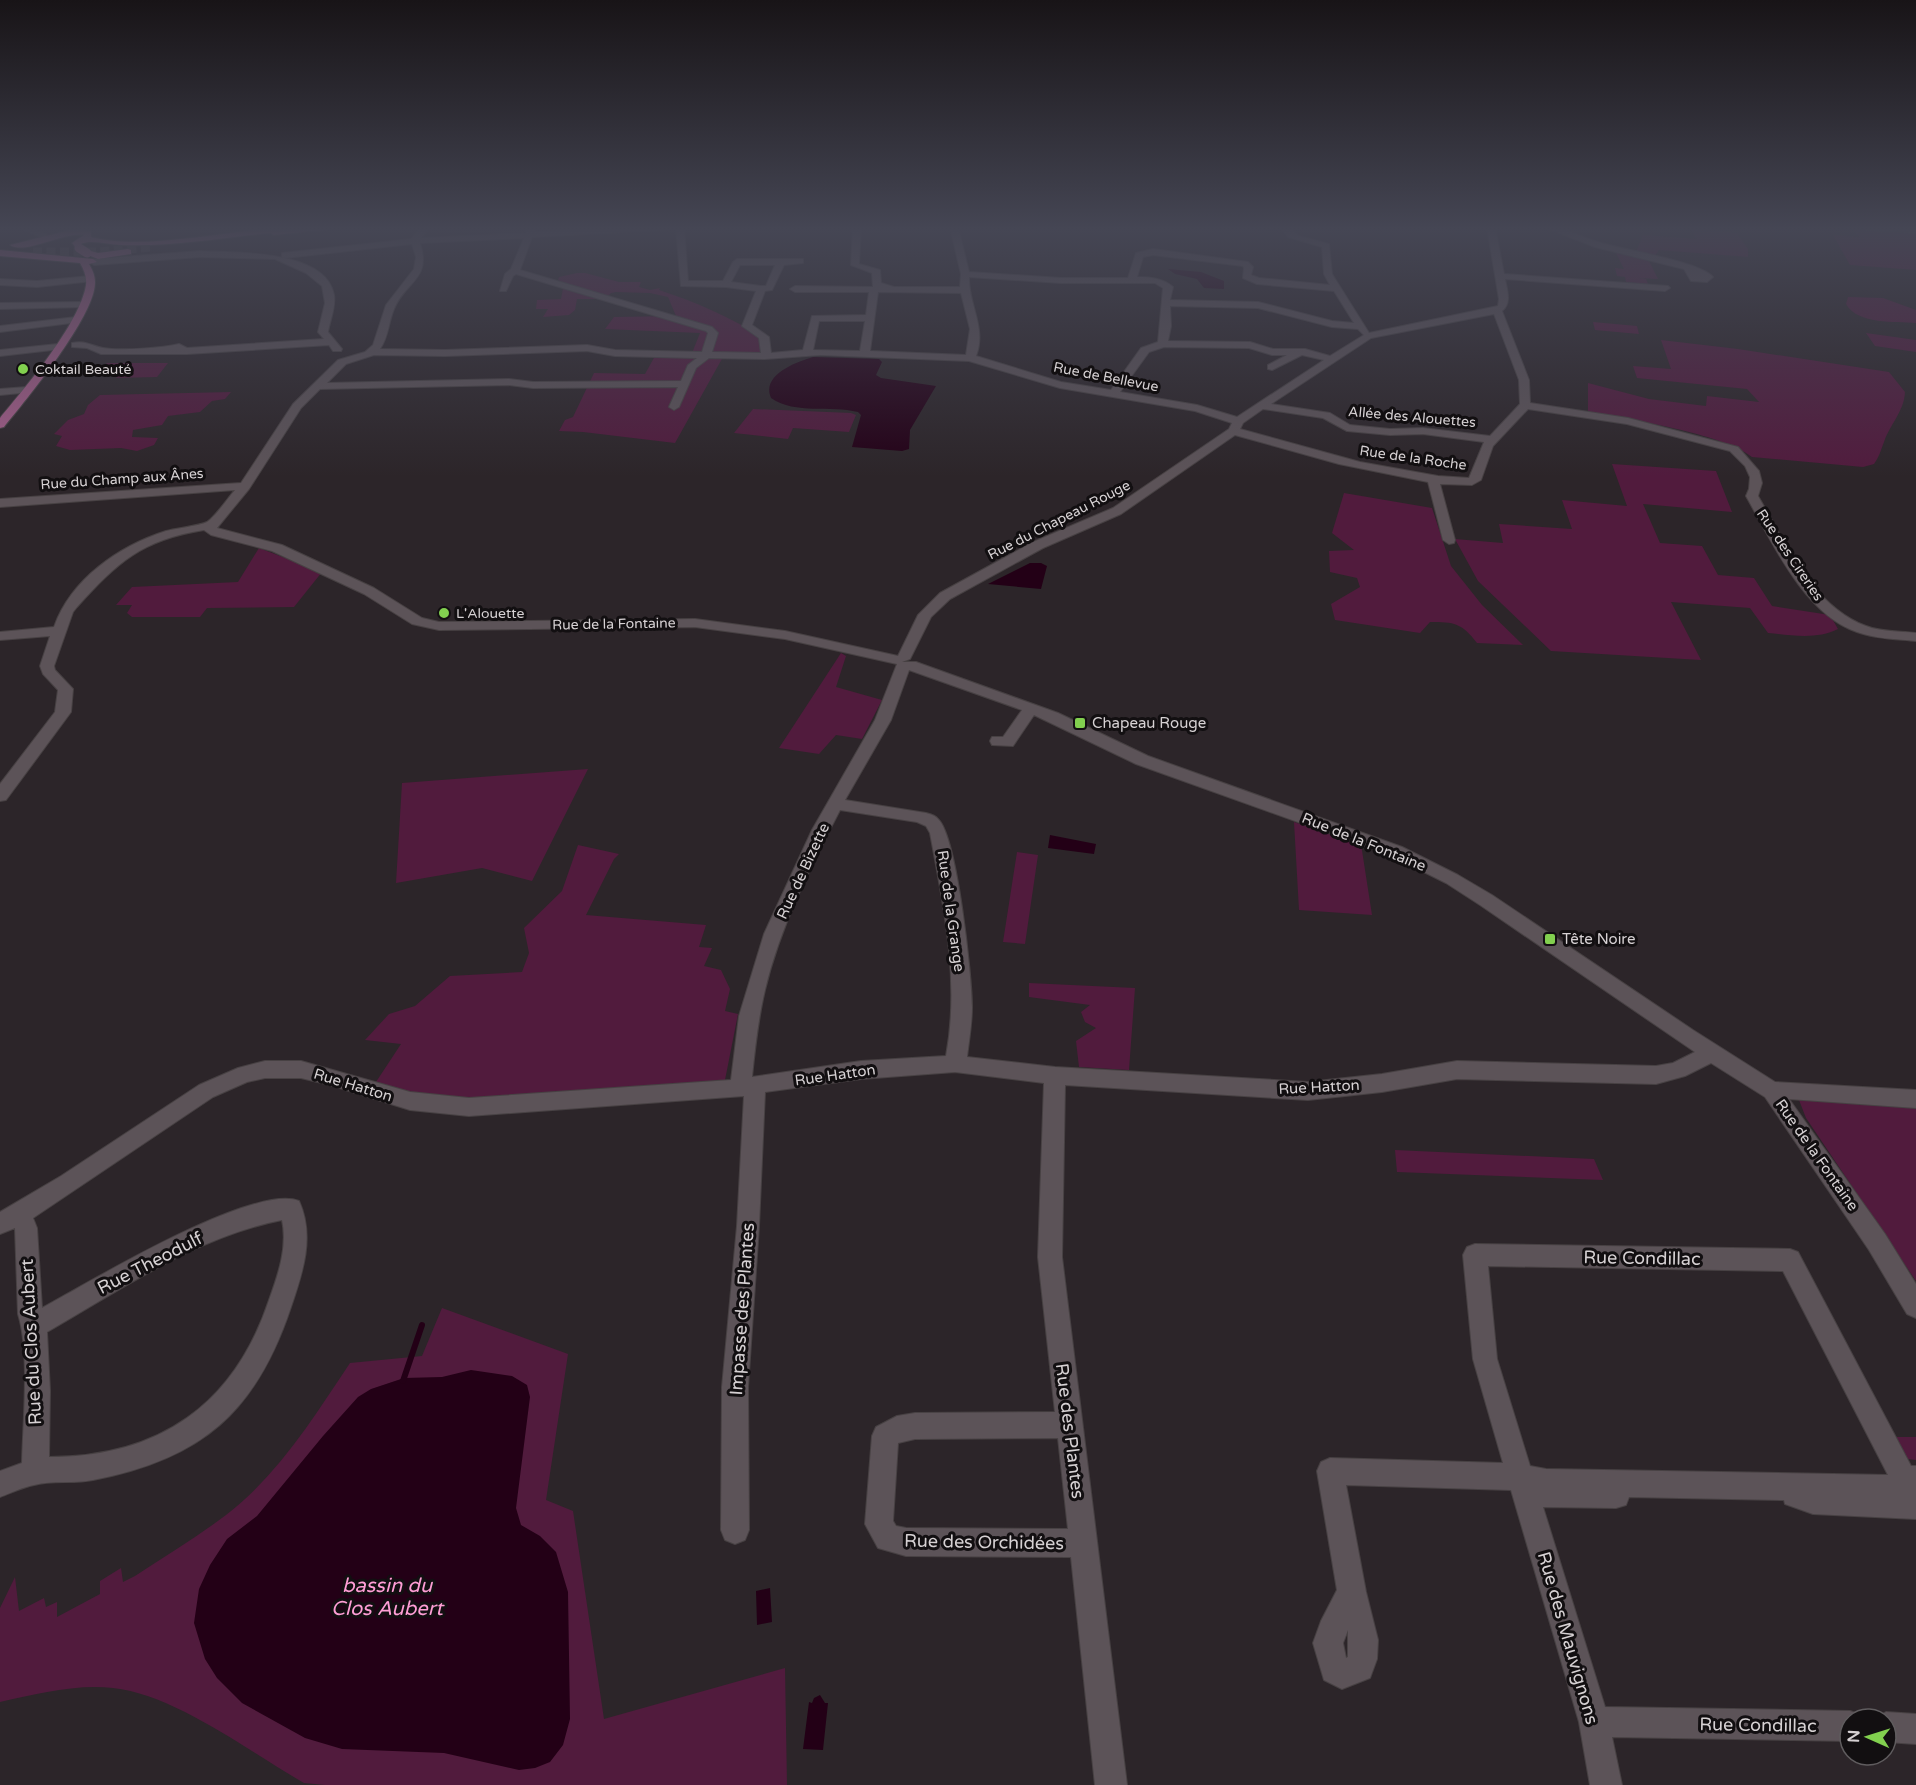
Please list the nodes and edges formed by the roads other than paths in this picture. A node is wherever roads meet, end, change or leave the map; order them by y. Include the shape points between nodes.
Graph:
1 (80, 310) edge
2 (327, 310) edge
3 (388, 310) edge
4 (647, 310) edge
5 (755, 310) edge
6 (870, 310) edge
7 (971, 310) edge
8 (1165, 310) edge
9 (1279, 310) edge
10 (1350, 310) edge
11 (1497, 311) joint
12 (869, 318) junction
13 (76, 320) junction
14 (1361, 326) junction
15 (14, 327) junction
16 (0, 329) edge
17 (1368, 336) junction
18 (330, 342) junction
19 (1163, 344) junction
20 (75, 345) dead end
21 (58, 347) junction
22 (372, 352) junction
23 (1299, 352) junction
24 (0, 353) edge
25 (807, 353) junction
26 (865, 353) junction
27 (706, 355) junction
28 (765, 356) junction
29 (347, 358) junction
30 (970, 358) junction
31 (1333, 360) junction
32 (1272, 367) dead end
33 (684, 384) junction
34 (316, 386) junction
35 (27, 390) junction
36 (0, 392) edge
37 (1113, 395) junction
38 (1526, 405) junction
39 (1261, 406) junction
40 (674, 407) dead end
41 (0, 425) edge
42 (1236, 426) junction
43 (1493, 440) junction
44 (1433, 479) junction
45 (246, 486) junction
46 (0, 503) edge
47 (211, 525) junction
48 (1449, 540) dead end
49 (59, 631) junction
50 (0, 636) edge
51 (1916, 638) edge
52 (904, 662) junction
53 (1031, 708) junction
54 (998, 741) dead end
55 (6, 780) edge
56 (0, 796) edge
57 (835, 804) junction
58 (1711, 1052) junction
59 (955, 1064) junction
60 (1055, 1076) junction
61 (748, 1087) junction
62 (1772, 1091) junction
63 (1916, 1099) edge
64 (10, 1219) edge
65 (1916, 1306) edge
66 (34, 1326) junction
67 (1070, 1425) junction
68 (39, 1471) junction
69 (0, 1484) edge
70 (1522, 1485) junction
71 (1912, 1491) edge
72 (735, 1530) dead end
73 (1084, 1543) junction
74 (1352, 1592) dead end
75 (1594, 1722) junction
76 (1838, 1726) edge
77 (1898, 1728) edge
78 (1916, 1729) edge
79 (1111, 1785) edge
80 (1606, 1785) edge

1 - 13 main road
2 - 18 street via 323,332
3 - 22 street via 385,331
4 - 27 street via 709,329 712,333
5 - 28 street via 747,326 764,337
6 - 12 street
7 - 30 street via 975,329
8 - 19 street
9 - 14 street via 1332,324
10 - 14 street
11 - 17 street
11 - 38 street via 1524,380
12 - 25 street via 815,318
12 - 26 street
13 - 15 street
13 - 21 main road
14 - 17 street
15 - 16 street
15 - 24 street
17 - 31 street, Rue du Chapeau Rouge
18 - 20 street via 172,352 101,351 89,345
18 - 29 street
19 - 23 street via 1250,345 1272,352
19 - 37 street via 1145,351
21 - 24 street
21 - 35 main road
22 - 27 street, Rue de Bellevue via 587,348 615,353
22 - 29 street, Rue de Bellevue
23 - 31 street
23 - 32 street
25 - 26 street, Rue de Bellevue
25 - 28 street, Rue de Bellevue
26 - 30 street, Rue de Bellevue
27 - 28 street, Rue de Bellevue
27 - 33 street via 692,367
29 - 34 street
30 - 37 street, Rue de Bellevue via 1060,385
31 - 39 street, Rue du Chapeau Rouge
33 - 34 street
33 - 40 street
34 - 45 street via 297,406
35 - 36 street
35 - 41 main road
37 - 42 street, Rue de Bellevue via 1197,408
38 - 43 street, Rue de la Roche
38 - 51 street, Rue des Cireries via 1628,421 1734,449 1758,480 1752,496 1814,597 1834,615 1862,629
39 - 42 street, Rue du Chapeau Rouge
39 - 43 street, Allée des Alouettes via 1326,415 1347,428 1423,431
42 - 44 street, Rue de la Roche via 1323,458
42 - 52 street, Rue du Chapeau Rouge via 1117,511 1038,545 945,596 925,615
43 - 44 street, Rue de la Roche via 1472,481
44 - 48 street
45 - 46 street, Rue du Champ aux Ânes
45 - 47 street
47 - 49 street via 141,545 116,558 72,604
47 - 52 street, Rue de la Fontaine via 215,532 277,549 318,567 429,624 695,623 794,637
49 - 50 street
49 - 55 street via 47,669 66,689 63,712
52 - 53 street, Rue de la Fontaine
52 - 57 street, Rue de Bizette via 883,718
53 - 54 street via 1006,742
53 - 58 street, Rue de la Fontaine via 1142,760 1421,862 1485,900
55 - 56 street
57 - 59 street, Rue de la Grange via 920,818 932,822 939,832 962,994
57 - 61 street, Rue de Bizette via 799,874 763,965 749,1015
58 - 60 street, Rue Hatton via 1689,1066 1656,1075 1457,1070 1308,1090
58 - 62 street, Rue de la Fontaine
59 - 60 street, Rue Hatton
59 - 61 street, Rue Hatton via 861,1071
60 - 67 street, Rue des Plantes via 1050,1257
61 - 64 street, Rue Hatton via 469,1107 430,1106 314,1072 265,1070 238,1077 195,1098
61 - 72 street, Impasse des Plantes via 749,1215 735,1387
62 - 63 street
62 - 65 street, Rue de la Fontaine via 1877,1242
64 - 66 street, Rue du Clos Aubert via 26,1228 30,1314
66 - 68 street, Rue du Clos Aubert
66 - 68 street, Rue Theodulf via 185,1241 255,1215 291,1208 296,1235 287,1283 255,1361 234,1394 211,1417 143,1454 81,1468
67 - 73 street, Rue des Plantes
67 - 73 street, Rue des Orchidées via 897,1429 885,1436 879,1524 888,1538 906,1542
68 - 69 street
70 - 71 street via 1561,1495 1630,1494 1641,1483 1776,1488 1813,1500
70 - 71 street, Rue Condillac via 1485,1359 1475,1255 1790,1260
70 - 74 street via 1330,1471
70 - 75 street, Rue des Mauvignons
73 - 79 street, Rue des Plantes
75 - 76 street, Rue Condillac
75 - 80 street, Rue des Mauvignons
77 - 78 street

